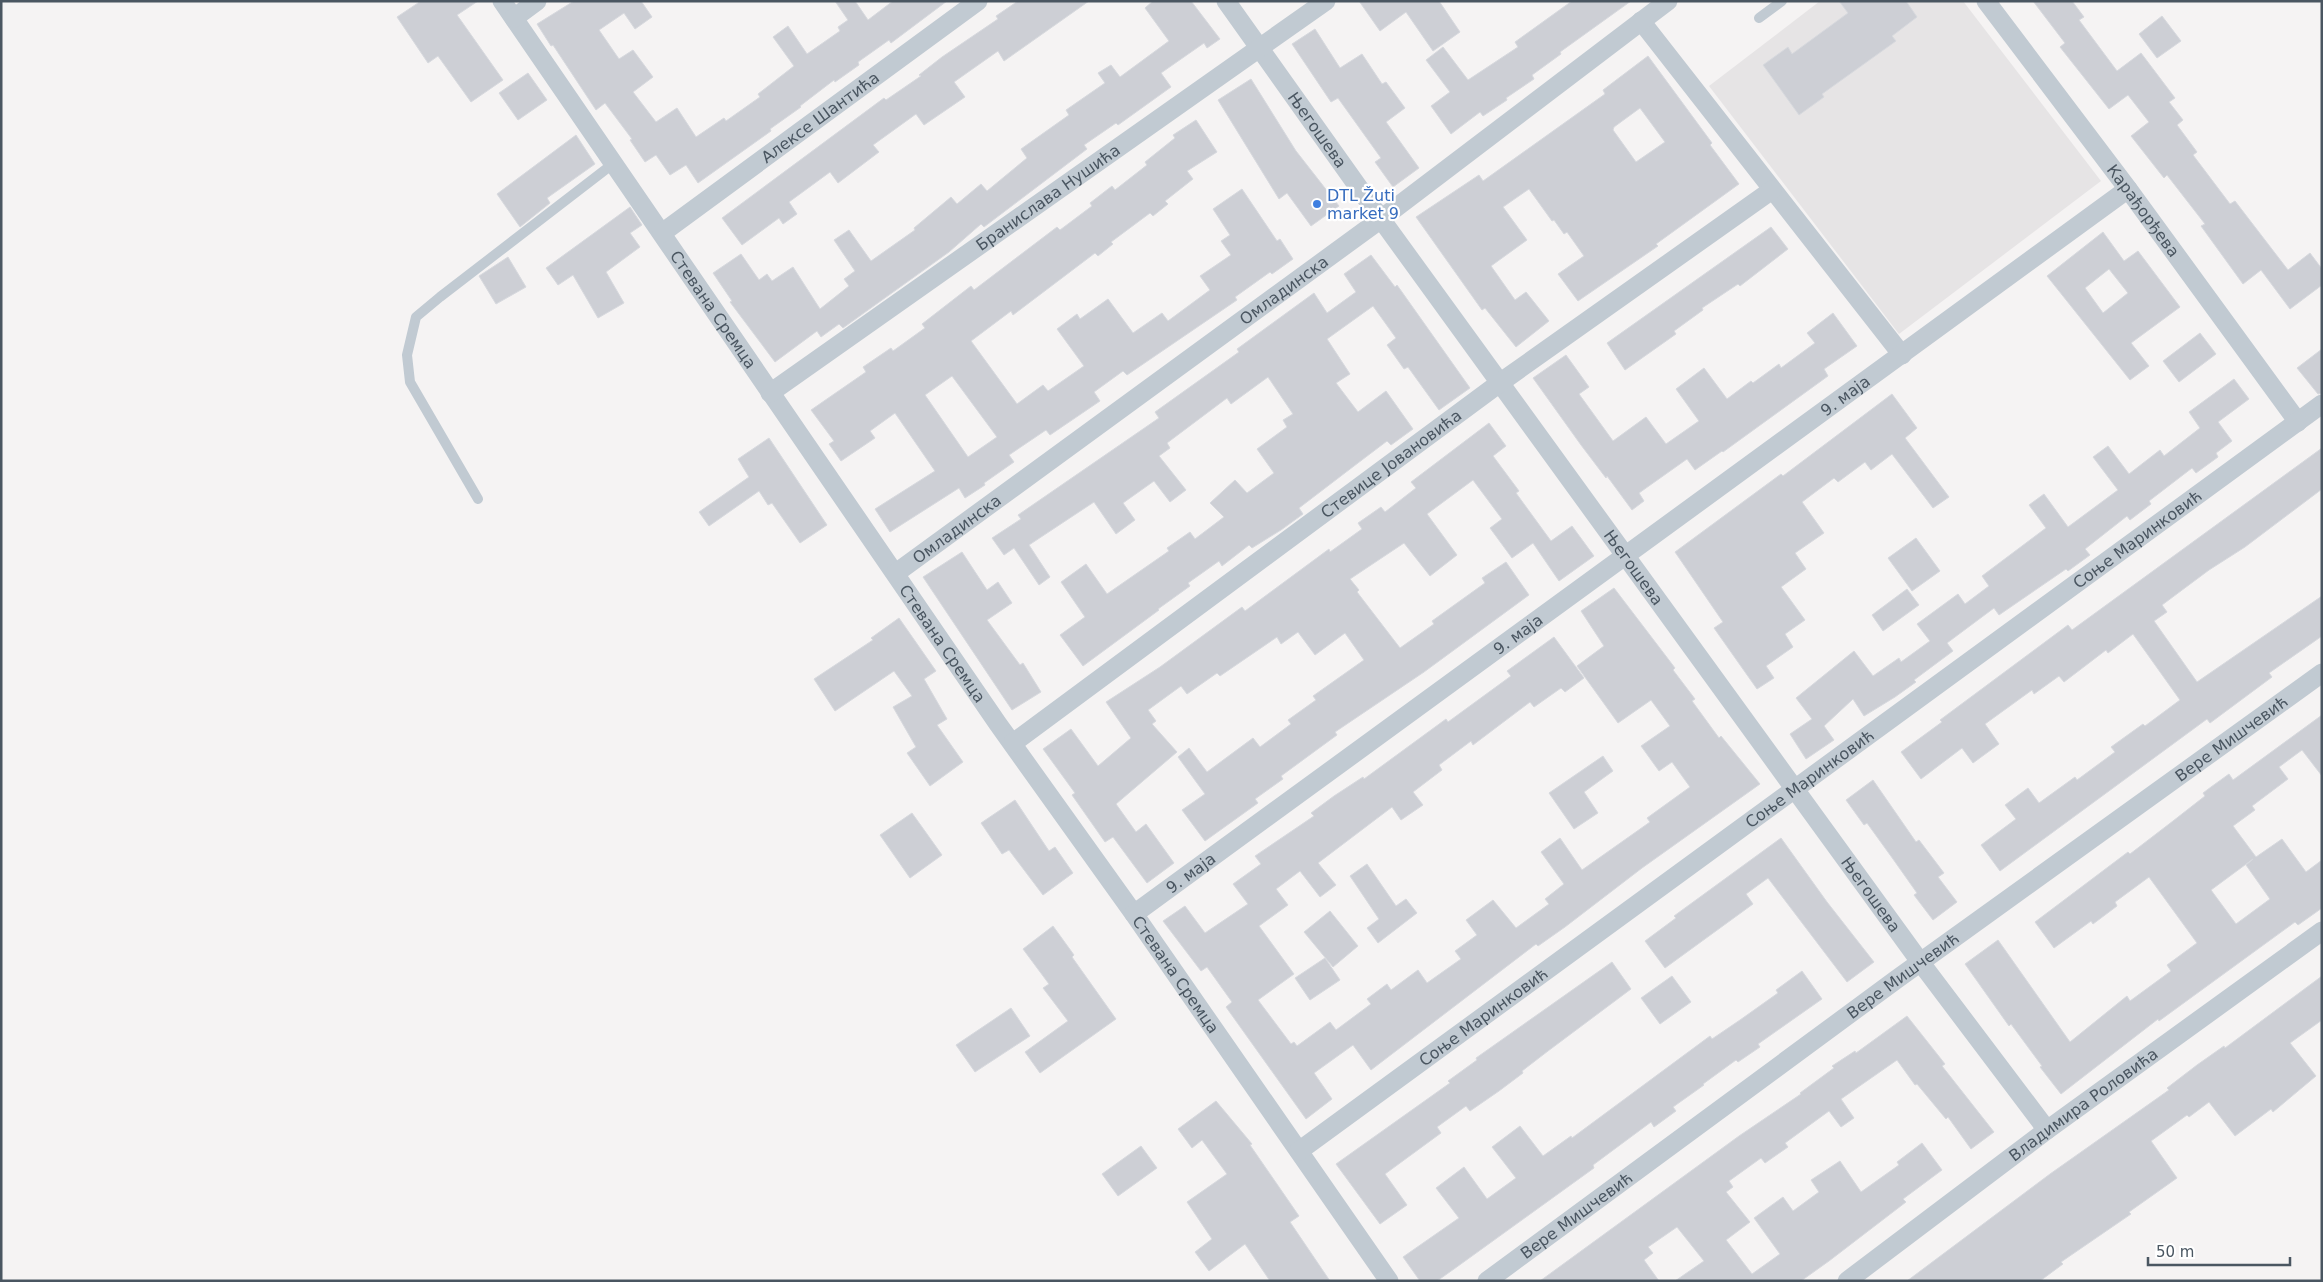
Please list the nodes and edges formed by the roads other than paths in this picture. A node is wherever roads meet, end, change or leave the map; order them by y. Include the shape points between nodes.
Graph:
1 (502, 1) edge
2 (537, 1) edge
3 (978, 1) edge
4 (1226, 1) edge
5 (1326, 1) edge
6 (1668, 1) edge
7 (1782, 1) edge
8 (1986, 1) edge
9 (514, 18) junction
10 (1758, 18) dead end
11 (1641, 21) junction
12 (1260, 49) junction
13 (614, 163) junction
14 (1772, 190) junction
15 (2128, 190) junction
16 (1381, 219) junction
17 (662, 233) junction
18 (1902, 355) junction
19 (1501, 382) junction
20 (770, 393) junction
21 (2322, 404) edge
22 (2298, 422) junction
23 (478, 498) dead end
24 (1627, 556) junction
25 (896, 573) junction
26 (2322, 673) edge
27 (1013, 743) junction
28 (1796, 789) junction
29 (1134, 914) junction
30 (2322, 931) edge
31 (1921, 963) junction
32 (2047, 1130) junction
33 (1299, 1151) junction
34 (1389, 1281) edge
35 (1487, 1281) edge
36 (1847, 1281) edge

1 - 9 street, Стевана Сремца
2 - 9 street
3 - 17 street, Алексе Шантића
4 - 12 street, Његошева
5 - 12 street, Бранислава Нушића
6 - 11 street, Омладинска
7 - 10 lane
8 - 15 street, Карађорђева
9 - 13 street, Стевана Сремца
11 - 14 street
11 - 16 street, Омладинска
12 - 16 street, Његошева
12 - 20 street, Бранислава Нушића
13 - 17 street, Стевана Сремца
13 - 23 lane via 416,317 407,355 410,382
14 - 18 street
14 - 19 street, Стевице Јовановића
15 - 18 street, 9. маја
15 - 22 street, Карађорђева
16 - 19 street, Његошева
16 - 25 street, Омладинска
17 - 20 street, Стевана Сремца
18 - 24 street, 9. маја
19 - 24 street, Његошева
19 - 27 street, Стевице Јовановића
20 - 25 street, Стевана Сремца
21 - 22 street, Соње Маринковић
22 - 28 street, Соње Маринковић
24 - 28 street, Његошева
24 - 29 street, 9. маја
25 - 27 street, Стевана Сремца
26 - 31 street, Вере Мишчевић
27 - 29 street, Стевана Сремца
28 - 31 street, Његошева
28 - 33 street, Соње Маринковић
29 - 33 street, Стевана Сремца
30 - 32 street, Владимира Роловића
31 - 32 street, Његошева
31 - 35 street, Вере Мишчевић
32 - 36 street, Владимира Роловића
33 - 34 street, Стевана Сремца

